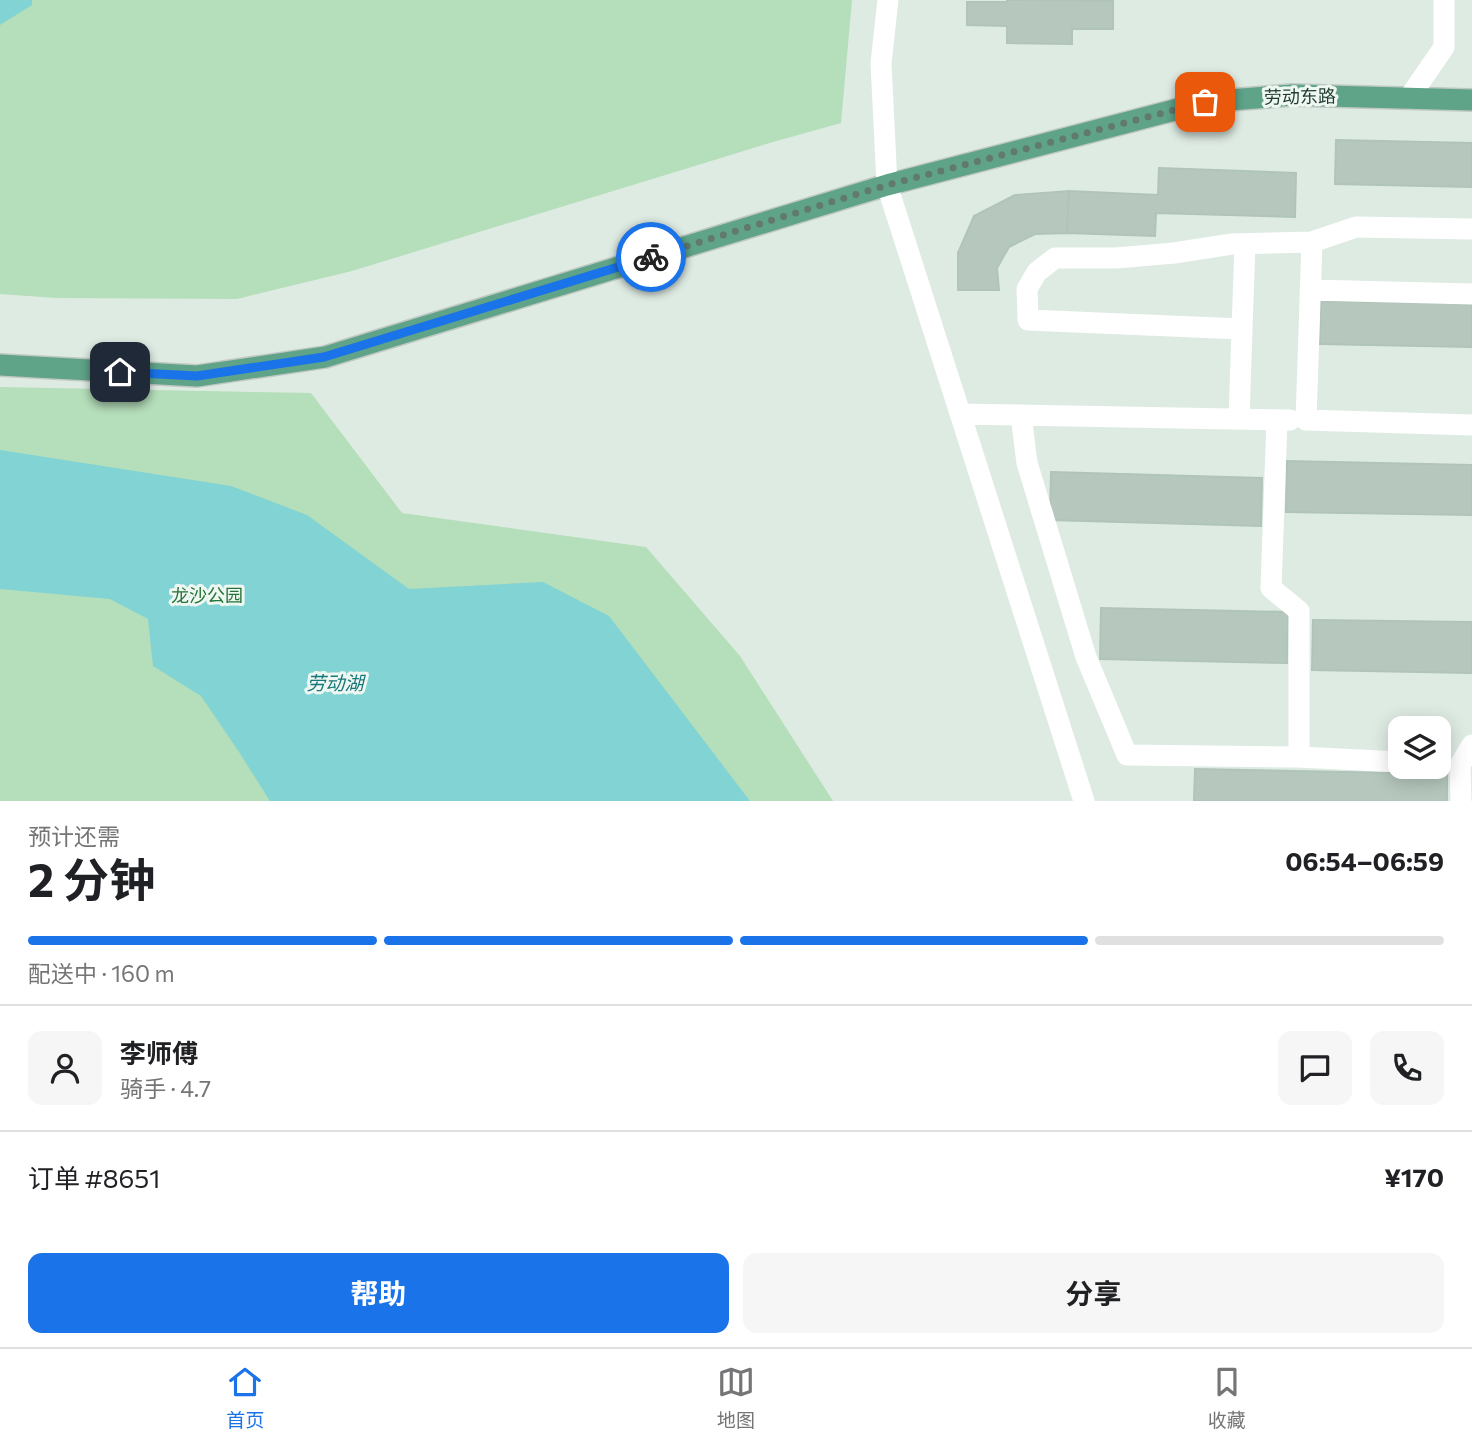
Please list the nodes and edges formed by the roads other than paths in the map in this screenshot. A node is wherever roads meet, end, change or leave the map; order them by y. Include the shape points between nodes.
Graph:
1 (888, 0) edge
2 (1444, 0) edge
3 (1409, 98) junction
4 (1472, 100) edge
5 (887, 185) junction
6 (1472, 229) edge
7 (1312, 242) junction
8 (1245, 244) junction
9 (1310, 290) junction
10 (1472, 293) edge
11 (1242, 329) junction
12 (0, 365) edge
13 (960, 414) junction
14 (1021, 415) junction
15 (1239, 419) junction
16 (1277, 420) junction
17 (1306, 420) junction
18 (1472, 425) edge
19 (1472, 745) edge
20 (1299, 757) junction
21 (1388, 761) edge
22 (1451, 762) edge
23 (1451, 770) edge
24 (1084, 801) edge
25 (1461, 801) edge

1 - 5 street via 881,63
2 - 3 street via 1444,47
3 - 4 main road, 劳动东路
3 - 5 main road, 劳动东路 via 1292,95 1205,102
5 - 12 main road, 劳动东路 via 324,357 197,376
5 - 13 street
6 - 7 street via 1356,227
7 - 8 street
7 - 9 street
8 - 11 street
8 - 11 street via 1139,256 1055,258 1037,272 1027,289 1028,320
9 - 10 street
9 - 17 street
11 - 15 street
13 - 14 street
13 - 24 street
14 - 15 street
14 - 20 street via 1027,463 1082,644 1127,755
15 - 16 street
16 - 17 street
16 - 20 street via 1271,588 1299,611
17 - 18 street
19 - 22 street
20 - 21 street
23 - 25 street

